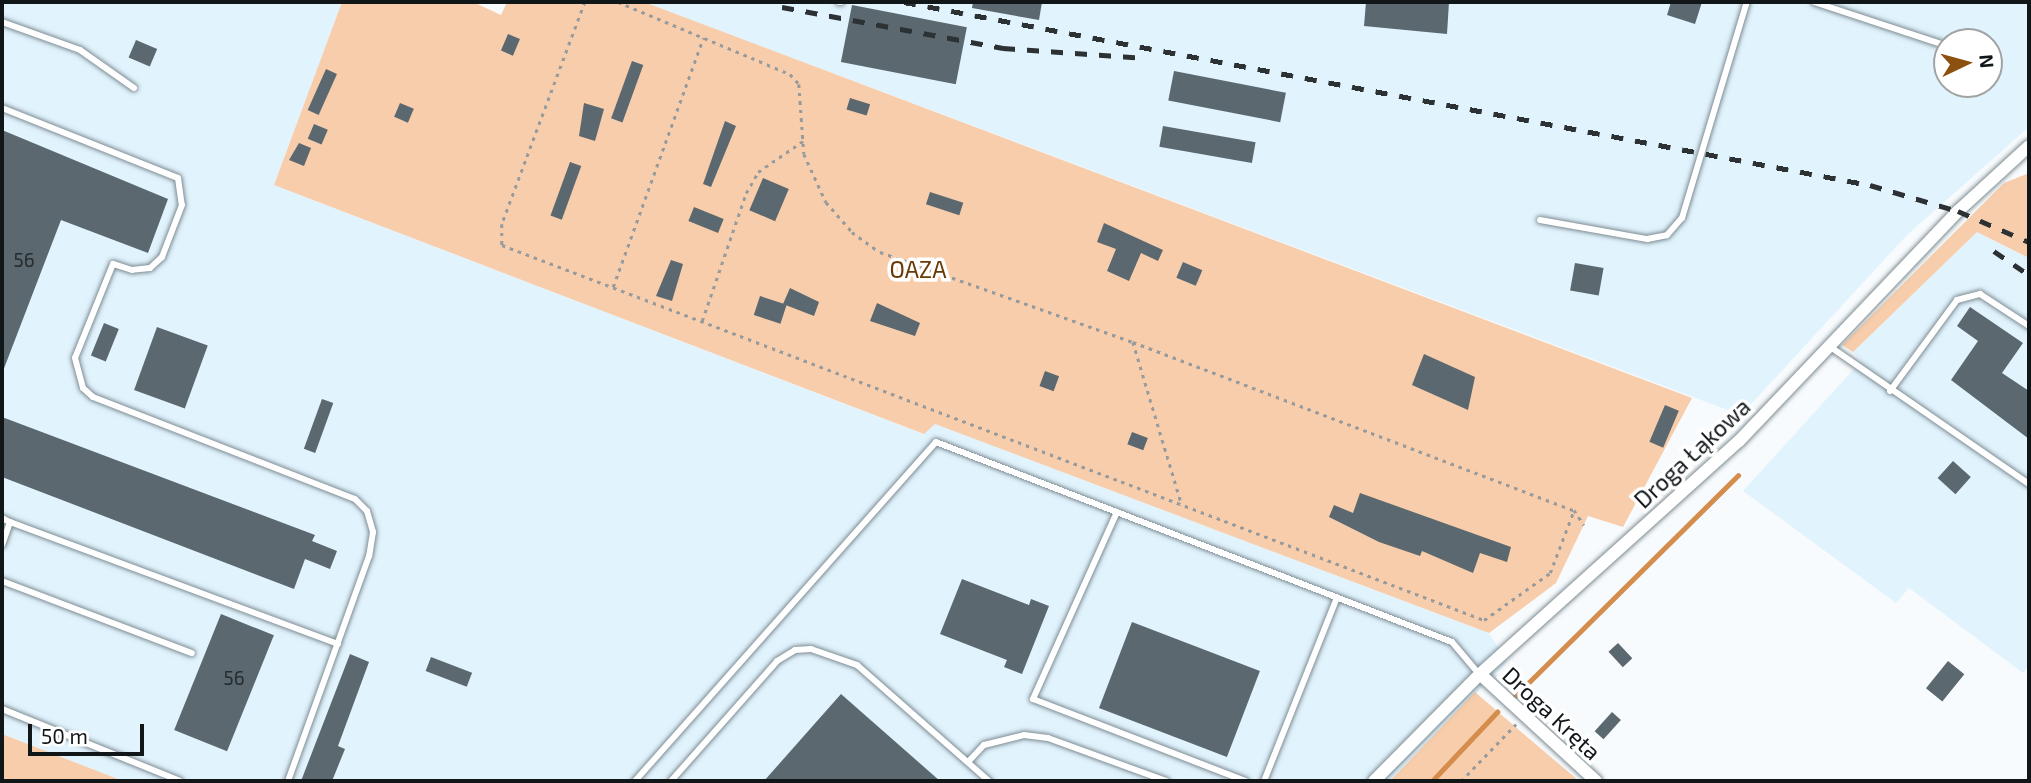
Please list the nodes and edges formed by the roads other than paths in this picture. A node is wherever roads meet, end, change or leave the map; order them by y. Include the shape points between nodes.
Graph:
1 (1747, 2) edge
2 (1814, 2) edge
3 (2, 22) edge
4 (1933, 41) edge
5 (134, 88) dead end
6 (2, 108) edge
7 (2029, 146) edge
8 (1540, 220) dead end
9 (2029, 326) edge
10 (1828, 345) junction
11 (1891, 391) junction
12 (2029, 484) edge
13 (1117, 512) junction
14 (2, 518) edge
15 (10, 522) junction
16 (2, 545) edge
17 (2, 581) edge
18 (1336, 598) junction
19 (338, 645) junction
20 (191, 653) dead end
21 (1480, 674) junction
22 (2, 709) edge
23 (968, 762) junction
24 (180, 781) edge
25 (288, 781) edge
26 (635, 781) edge
27 (671, 781) edge
28 (989, 781) edge
29 (1166, 781) edge
30 (1246, 781) edge
31 (1264, 781) edge
32 (1374, 781) edge
33 (1596, 781) edge

1 - 8 lane via 1682,218 1667,235 1647,239
2 - 4 lane
3 - 5 lane via 80,50
6 - 19 lane via 178,178 182,205 162,257 150,268 132,271 113,264 75,358 83,388 93,397 355,499 368,511 373,532 369,556
7 - 10 street, Droga Łąkowa
9 - 11 lane via 1980,293 1957,300
10 - 11 lane
10 - 21 street, Droga Łąkowa via 1739,441
11 - 12 lane
13 - 18 lane
13 - 26 lane via 936,442
13 - 30 lane via 1033,699
14 - 15 lane
15 - 16 lane
15 - 19 lane
17 - 20 lane
18 - 21 lane via 1451,642
18 - 31 lane
19 - 25 lane
21 - 32 street, Droga Łąkowa
21 - 33 street, Droga Kręta
22 - 24 lane
23 - 27 lane via 857,665 811,649 795,650 777,661
23 - 28 lane
23 - 29 lane via 984,745 1024,735 1048,738

